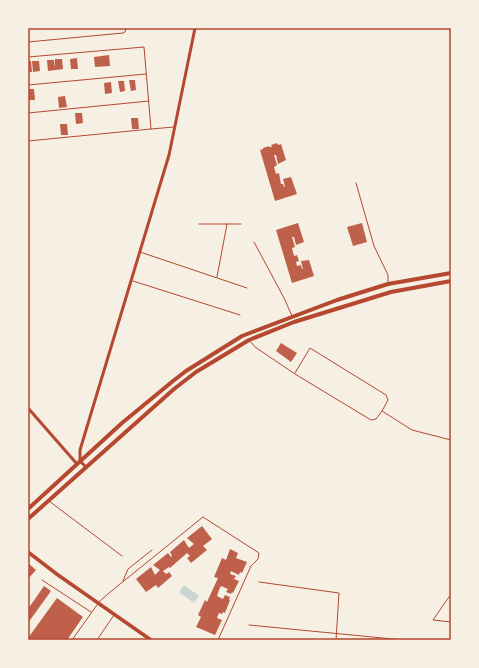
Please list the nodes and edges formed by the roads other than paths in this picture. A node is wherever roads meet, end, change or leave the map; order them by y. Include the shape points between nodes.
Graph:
1 (195, 28) edge
2 (28, 57) edge
3 (146, 74) junction
4 (28, 85) edge
5 (149, 101) junction
6 (28, 113) edge
7 (176, 126) junction
8 (151, 129) junction
9 (28, 141) edge
10 (356, 183) dead end
11 (199, 224) dead end
12 (227, 224) junction
13 (240, 224) dead end
14 (254, 242) dead end
15 (139, 252) junction
16 (451, 273) edge
17 (217, 278) junction
18 (131, 280) junction
19 (451, 281) edge
20 (388, 284) junction
21 (247, 288) dead end
22 (240, 315) dead end
23 (292, 316) junction
24 (249, 340) junction
25 (295, 374) junction
26 (28, 408) edge
27 (382, 411) junction
28 (451, 440) edge
29 (79, 463) junction
30 (86, 467) junction
31 (49, 501) junction
32 (28, 509) edge
33 (28, 519) edge
34 (152, 550) dead end
35 (28, 552) edge
36 (122, 556) dead end
37 (42, 580) dead end
38 (123, 581) junction
39 (258, 582) dead end
40 (451, 594) edge
41 (98, 603) junction
42 (92, 612) junction
43 (114, 615) junction
44 (451, 622) edge
45 (249, 625) dead end
46 (336, 634) junction
47 (72, 640) edge
48 (97, 640) edge
49 (151, 640) edge
50 (218, 640) edge
51 (336, 640) edge
52 (403, 640) edge

1 - 7 street
2 - 3 lane via 144,47
3 - 4 lane
3 - 5 lane
5 - 6 lane
5 - 8 lane
7 - 8 lane
7 - 15 street via 159,192
8 - 9 lane
10 - 20 lane via 374,246 388,276
11 - 12 lane
12 - 13 lane
12 - 17 lane
14 - 23 lane
15 - 17 lane
15 - 18 street
16 - 20 main road
17 - 21 lane
18 - 22 lane
18 - 29 street via 80,450
19 - 24 main road via 361,300
20 - 23 main road
23 - 29 main road via 242,336 186,371 122,423
24 - 25 lane via 255,347
24 - 30 main road via 187,379
25 - 27 lane via 371,420 376,420
25 - 27 lane via 310,348 386,395 388,400
26 - 29 street
27 - 28 lane via 412,430
29 - 30 street
29 - 32 main road
30 - 31 main road
31 - 33 main road
31 - 36 lane
34 - 38 lane via 128,569
35 - 41 main road
37 - 42 lane
38 - 41 lane
38 - 50 lane via 203,518 259,553 258,559 250,566
39 - 46 lane via 339,593
40 - 44 lane via 433,620
41 - 42 lane
41 - 43 main road
42 - 47 lane
43 - 48 lane
43 - 49 main road
45 - 46 lane
46 - 51 lane
46 - 52 lane

